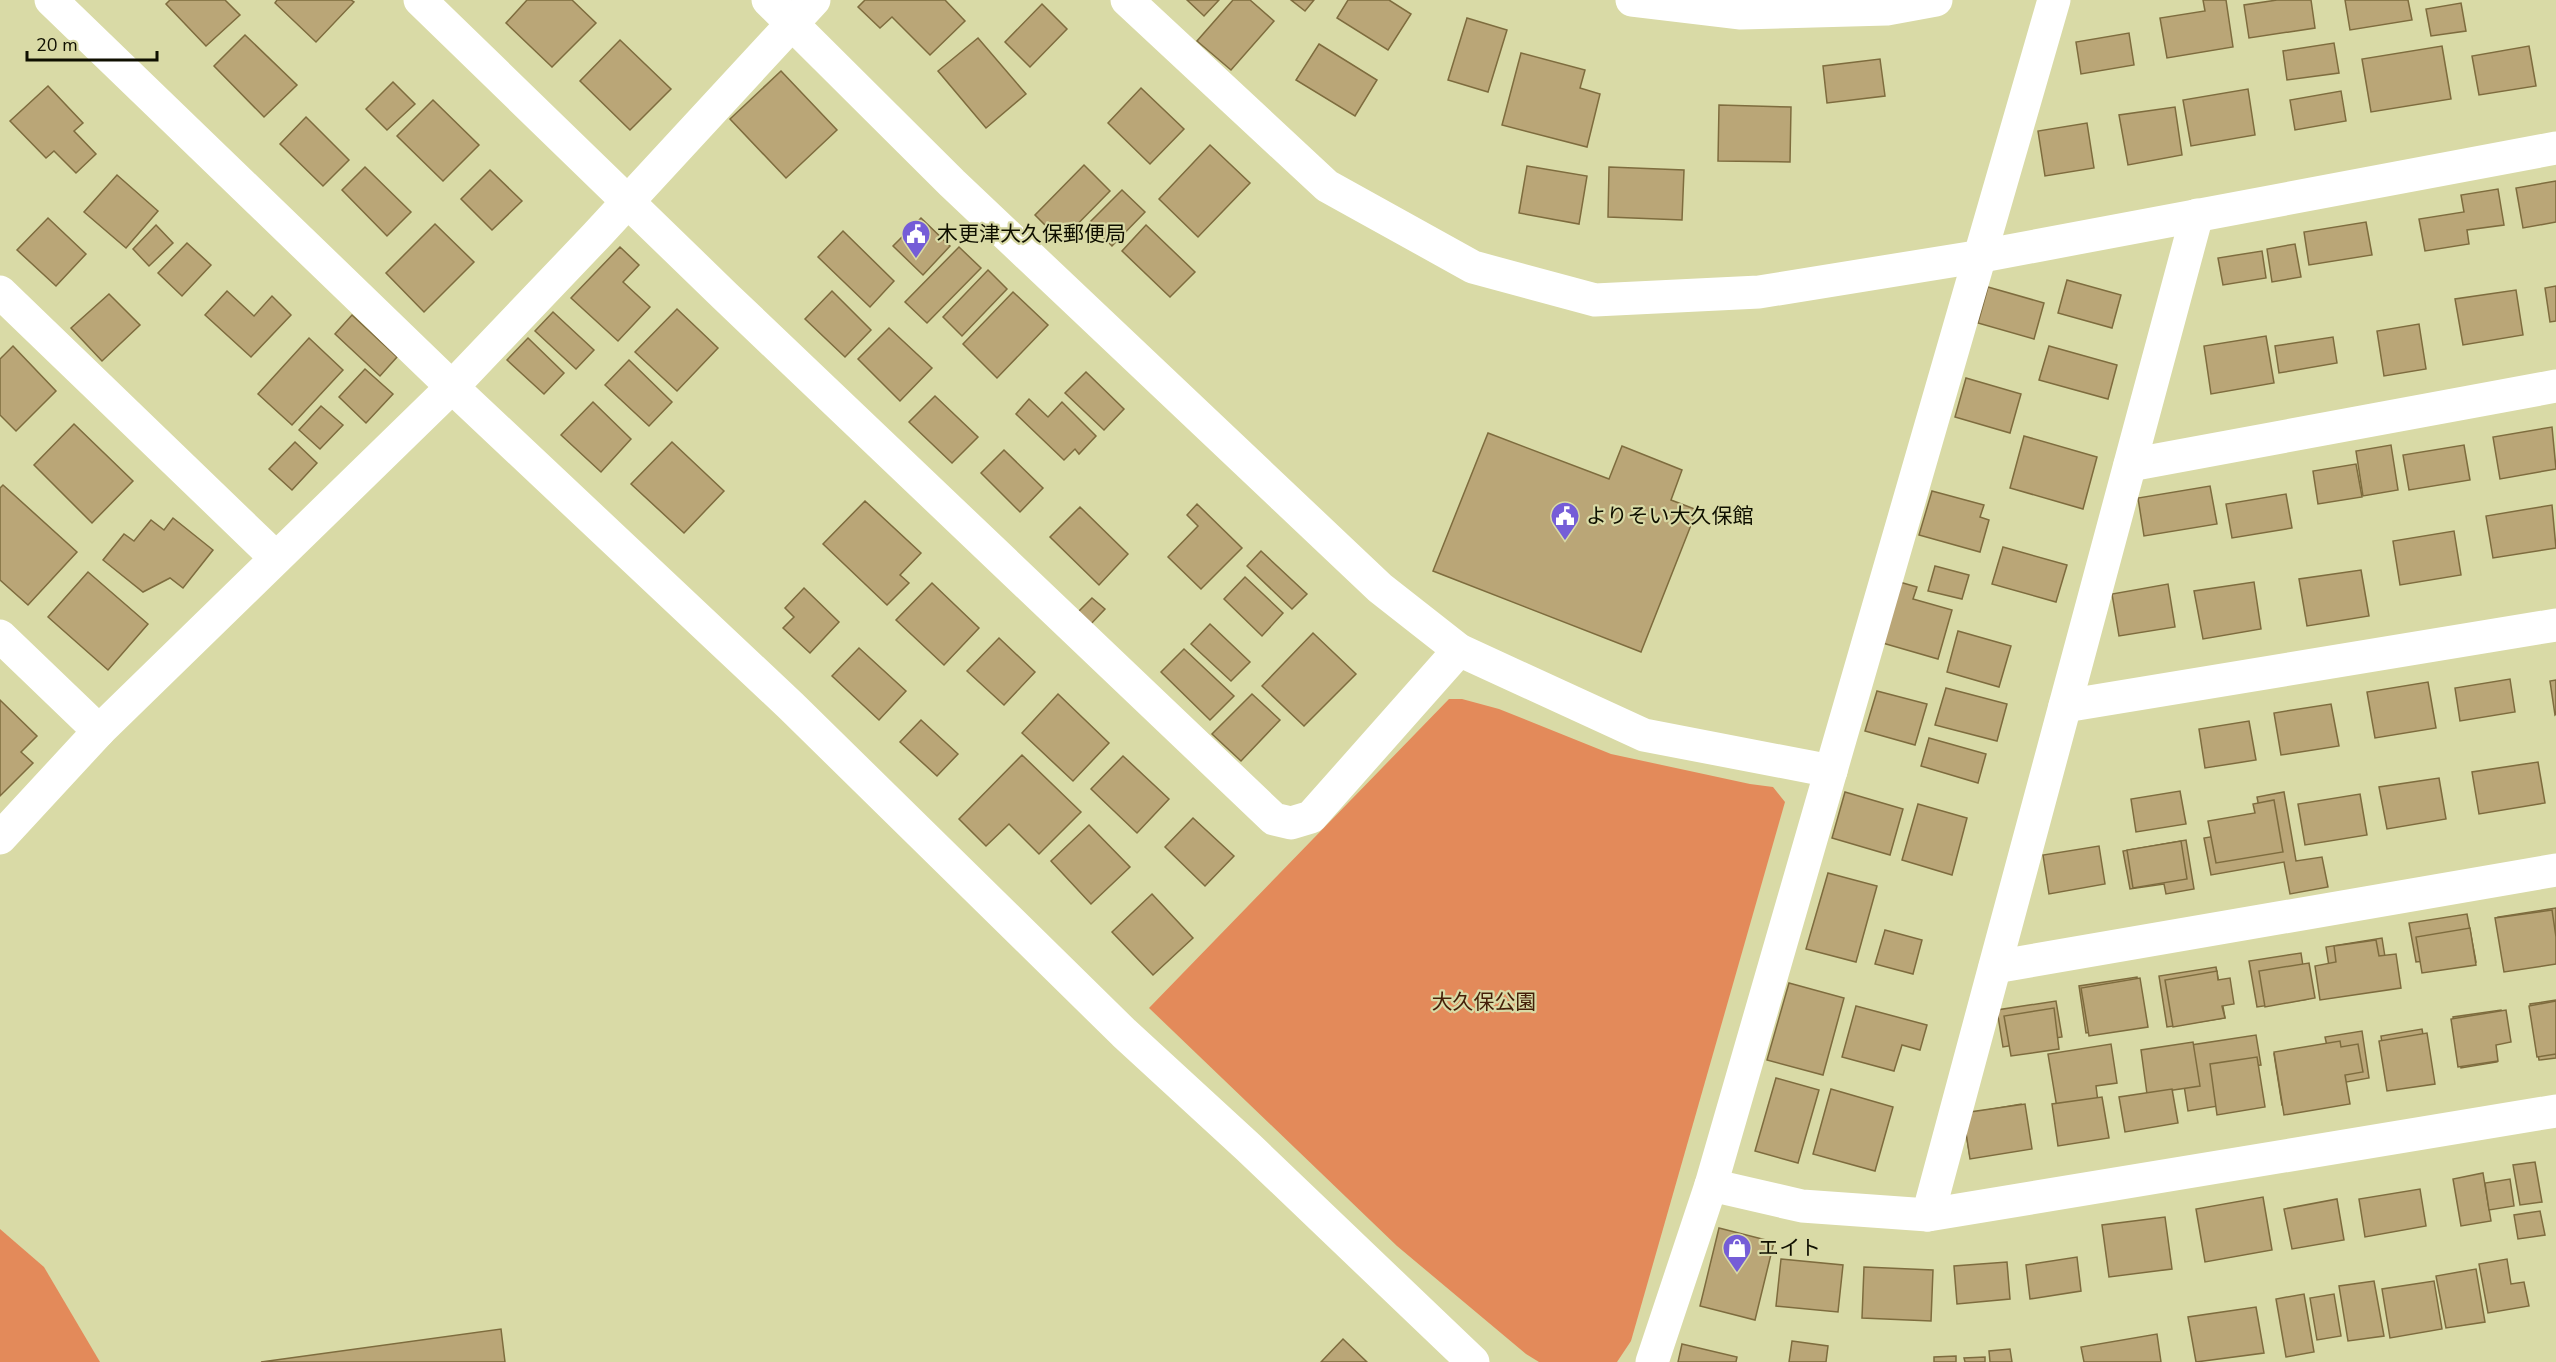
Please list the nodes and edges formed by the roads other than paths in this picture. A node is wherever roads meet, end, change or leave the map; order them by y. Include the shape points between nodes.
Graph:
1 (51, 0) edge
2 (420, 0) edge
3 (768, 0) edge
4 (814, 0) edge
5 (1127, 0) edge
6 (1632, 0) edge
7 (1936, 0) edge
8 (2054, 0) edge
9 (791, 22) junction
10 (2556, 148) edge
11 (629, 201) junction
12 (2197, 215) junction
13 (1982, 256) junction
14 (0, 292) edge
15 (2556, 386) edge
16 (452, 387) junction
17 (2130, 465) junction
18 (276, 558) junction
19 (2556, 625) edge
20 (0, 636) edge
21 (1459, 650) junction
22 (2065, 706) junction
23 (99, 730) junction
24 (1831, 771) junction
25 (0, 838) edge
26 (2556, 870) edge
27 (1995, 967) junction
28 (2556, 1111) edge
29 (1712, 1185) junction
30 (1928, 1215) junction
31 (1473, 1362) edge
32 (1652, 1362) edge

1 - 16 street
2 - 11 street
3 - 9 street
4 - 9 street
5 - 13 street via 1327,186 1473,267 1595,300 1759,292
6 - 7 street via 1741,13 1887,9
8 - 13 street
9 - 11 street
9 - 21 street via 952,183 1380,588
10 - 12 street
11 - 16 street
11 - 21 street via 1274,819 1290,823 1311,817
12 - 13 street
12 - 17 street
13 - 24 street
14 - 18 street
15 - 17 street
16 - 18 street
16 - 31 street via 783,698 1124,1034
17 - 22 street
18 - 23 street
19 - 22 street
20 - 23 street
21 - 24 street via 1644,735
22 - 27 street
23 - 25 street
24 - 29 street
26 - 27 street
27 - 30 street
28 - 30 street
29 - 30 street via 1802,1206
29 - 32 street

